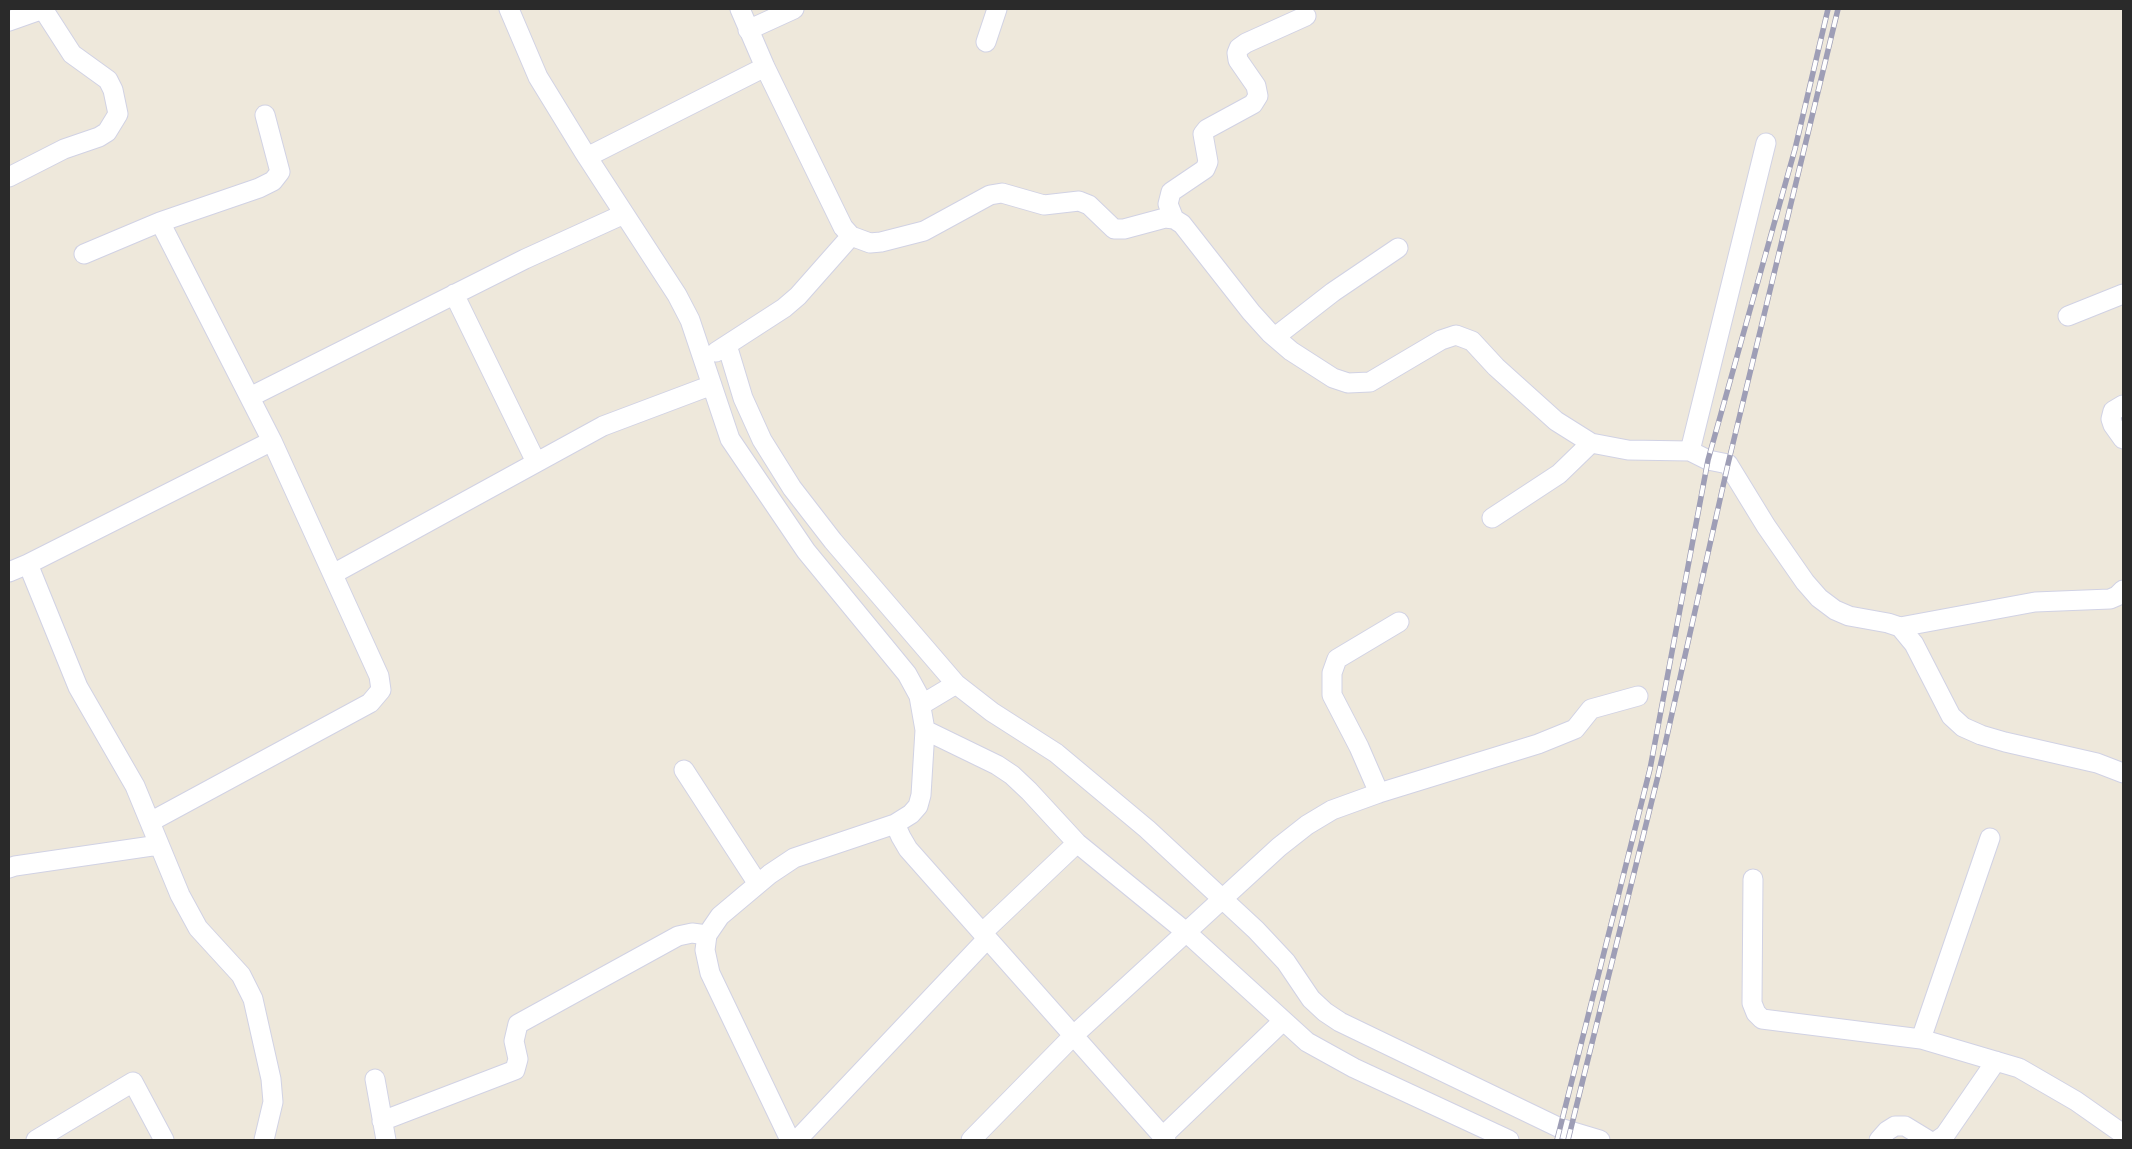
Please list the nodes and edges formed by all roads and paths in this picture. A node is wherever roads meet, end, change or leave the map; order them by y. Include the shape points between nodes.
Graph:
1 (43, 9) edge
2 (509, 9) edge
3 (740, 9) edge
4 (794, 9) edge
5 (997, 9) edge
6 (1306, 16) dead end
7 (9, 21) edge
8 (748, 30) junction
9 (986, 42) dead end
10 (766, 67) junction
11 (265, 115) dead end
12 (1766, 143) dead end
13 (587, 157) junction
14 (9, 177) edge
15 (624, 214) junction
16 (1174, 219) junction
17 (160, 222) junction
18 (851, 236) junction
19 (1398, 248) dead end
20 (84, 254) dead end
21 (454, 294) junction
22 (2123, 294) edge
23 (2068, 316) dead end
24 (1275, 337) junction
25 (727, 345) junction
26 (704, 359) junction
27 (712, 385) junction
28 (250, 397) junction
29 (2123, 405) edge
30 (2123, 439) edge
31 (272, 442) junction
32 (1591, 443) junction
33 (1690, 451) junction
34 (536, 462) junction
35 (1492, 518) dead end
36 (28, 564) junction
37 (9, 572) edge
38 (333, 574) junction
39 (2123, 590) edge
40 (1399, 622) dead end
41 (1900, 627) junction
42 (941, 693) junction
43 (1638, 696) dead end
44 (925, 730) junction
45 (684, 770) dead end
46 (2123, 773) edge
47 (1379, 793) junction
48 (150, 822) junction
49 (895, 824) junction
50 (1990, 838) dead end
51 (1077, 843) junction
52 (159, 845) junction
53 (9, 868) edge
54 (1753, 879) dead end
55 (758, 884) junction
56 (1217, 904) junction
57 (1192, 926) junction
58 (708, 935) junction
59 (984, 936) junction
60 (1284, 1021) junction
61 (1074, 1035) junction
62 (1921, 1039) junction
63 (1996, 1061) junction
64 (375, 1079) dead end
65 (382, 1121) junction
66 (2123, 1134) edge
67 (1164, 1138) edge
68 (36, 1140) edge
69 (164, 1140) edge
70 (264, 1140) edge
71 (386, 1140) edge
72 (790, 1140) edge
73 (797, 1140) edge
74 (971, 1140) edge
75 (1509, 1140) edge
76 (1600, 1140) edge
77 (1879, 1140) edge
78 (1928, 1140) edge
79 (1938, 1140) edge

1 - 7 street
1 - 14 street via 72,54 108,80 118,114 107,132
2 - 13 street via 538,77
3 - 8 street
4 - 8 street
5 - 9 street
6 - 16 street via 1239,48 1238,60 1256,86 1258,96 1253,104 1203,134 1208,162 1205,169 1171,192 1168,204
8 - 10 street
10 - 13 street
10 - 18 street via 842,227
11 - 17 street via 280,172 273,182
12 - 33 street
13 - 15 street
15 - 21 street
15 - 26 street via 677,295
16 - 18 street via 1114,228 1089,205 1079,201 1044,205 1002,193 990,195 924,231 875,243 861,242
16 - 24 street via 1182,224 1251,312
17 - 20 street
17 - 28 street
18 - 25 street via 798,296 768,320
19 - 24 street
21 - 28 street
21 - 34 street
22 - 23 street
24 - 32 street via 1333,378 1348,383 1370,382 1441,340 1456,335 1472,341 1556,421
25 - 26 street
25 - 42 street via 743,398 762,440 792,488
26 - 27 street
27 - 34 street via 603,426
27 - 42 street via 730,439 806,551 907,674 919,696
28 - 31 street
29 - 30 street via 2113,411 2111,419
31 - 36 street
31 - 38 street
32 - 33 street via 1628,450
32 - 35 street via 1560,474
33 - 41 street via 1708,460 1728,464 1766,526 1819,598 1849,616
34 - 38 street
36 - 37 street
36 - 48 street via 78,687 135,786
38 - 48 street via 379,676 381,690 370,703
39 - 41 street via 2110,599 2035,602
40 - 47 street via 1337,659 1332,673 1332,695
41 - 46 street via 1914,644 1950,716 1963,727 2005,742 2097,763
42 - 44 street
42 - 56 street via 992,712 1056,752 1147,829
43 - 47 street via 1591,709 1575,729 1538,744
44 - 49 street via 918,806
44 - 51 street via 1012,775
45 - 55 street
47 - 56 street via 1332,810 1307,825
48 - 52 street
49 - 55 street via 794,858
49 - 59 street via 908,849
50 - 62 street
51 - 57 street
51 - 59 street
52 - 53 street
52 - 70 street via 198,928 241,975 253,999 272,1086 273,1102
54 - 62 street via 1752,1003 1762,1019
55 - 58 street via 720,916
56 - 57 street
56 - 76 street via 1256,930 1312,999 1340,1022 1560,1128
57 - 60 street
57 - 61 street
58 - 65 street via 692,933 678,936 518,1024 514,1041 518,1059 515,1070
58 - 72 street via 704,950 710,973
59 - 61 street
59 - 73 street
60 - 67 street
60 - 75 street via 1307,1042 1354,1068
61 - 67 street
61 - 74 street
62 - 63 street
63 - 66 street via 2019,1068 2076,1100
63 - 79 street via 1946,1136
64 - 65 street
65 - 71 street
68 - 69 street via 132,1082
77 - 78 street via 1896,1126 1905,1126

